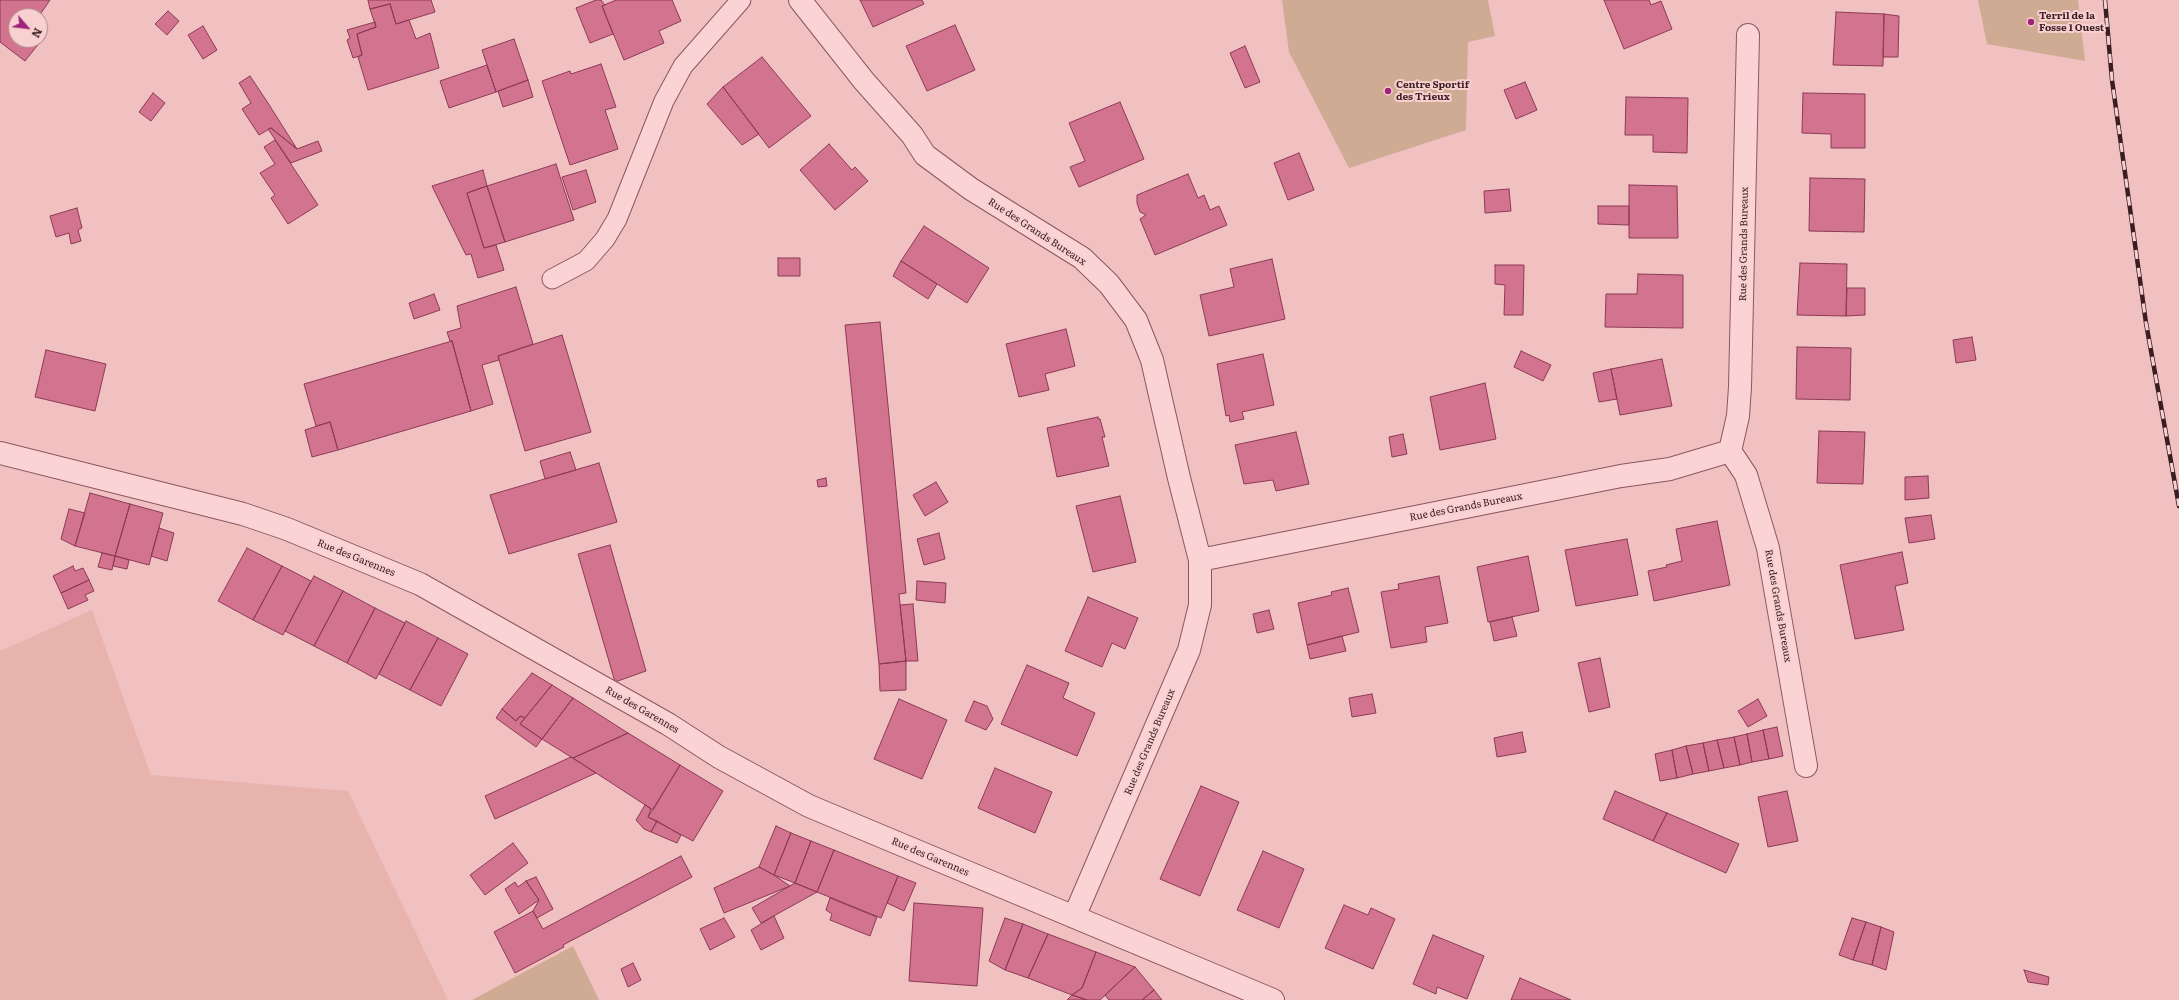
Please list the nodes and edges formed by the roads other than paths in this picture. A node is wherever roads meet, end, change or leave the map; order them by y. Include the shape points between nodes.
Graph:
1 (741, 0) edge
2 (800, 0) edge
3 (1748, 35) dead end
4 (552, 279) dead end
5 (1730, 451) junction
6 (0, 453) edge
7 (1200, 560) junction
8 (1806, 766) dead end
9 (1074, 917) junction
10 (1273, 1000) edge

1 - 4 lane via 683,66 664,101 617,219 605,239 586,261
2 - 7 street, Rue des Grands Bureaux via 864,81 912,135 925,155 971,189 1082,258 1109,284 1136,320 1152,360
3 - 5 street, Rue des Grands Bureaux via 1740,387 1738,416
5 - 7 street, Rue des Grands Bureaux via 1670,469 1621,476
5 - 8 street, Rue des Grands Bureaux via 1746,475 1768,548
6 - 9 street, Rue des Garennes via 243,514 294,532 420,584 668,724 719,757 809,806
7 - 9 street, Rue des Grands Bureaux via 1200,605 1189,650
9 - 10 street, Rue des Garennes

